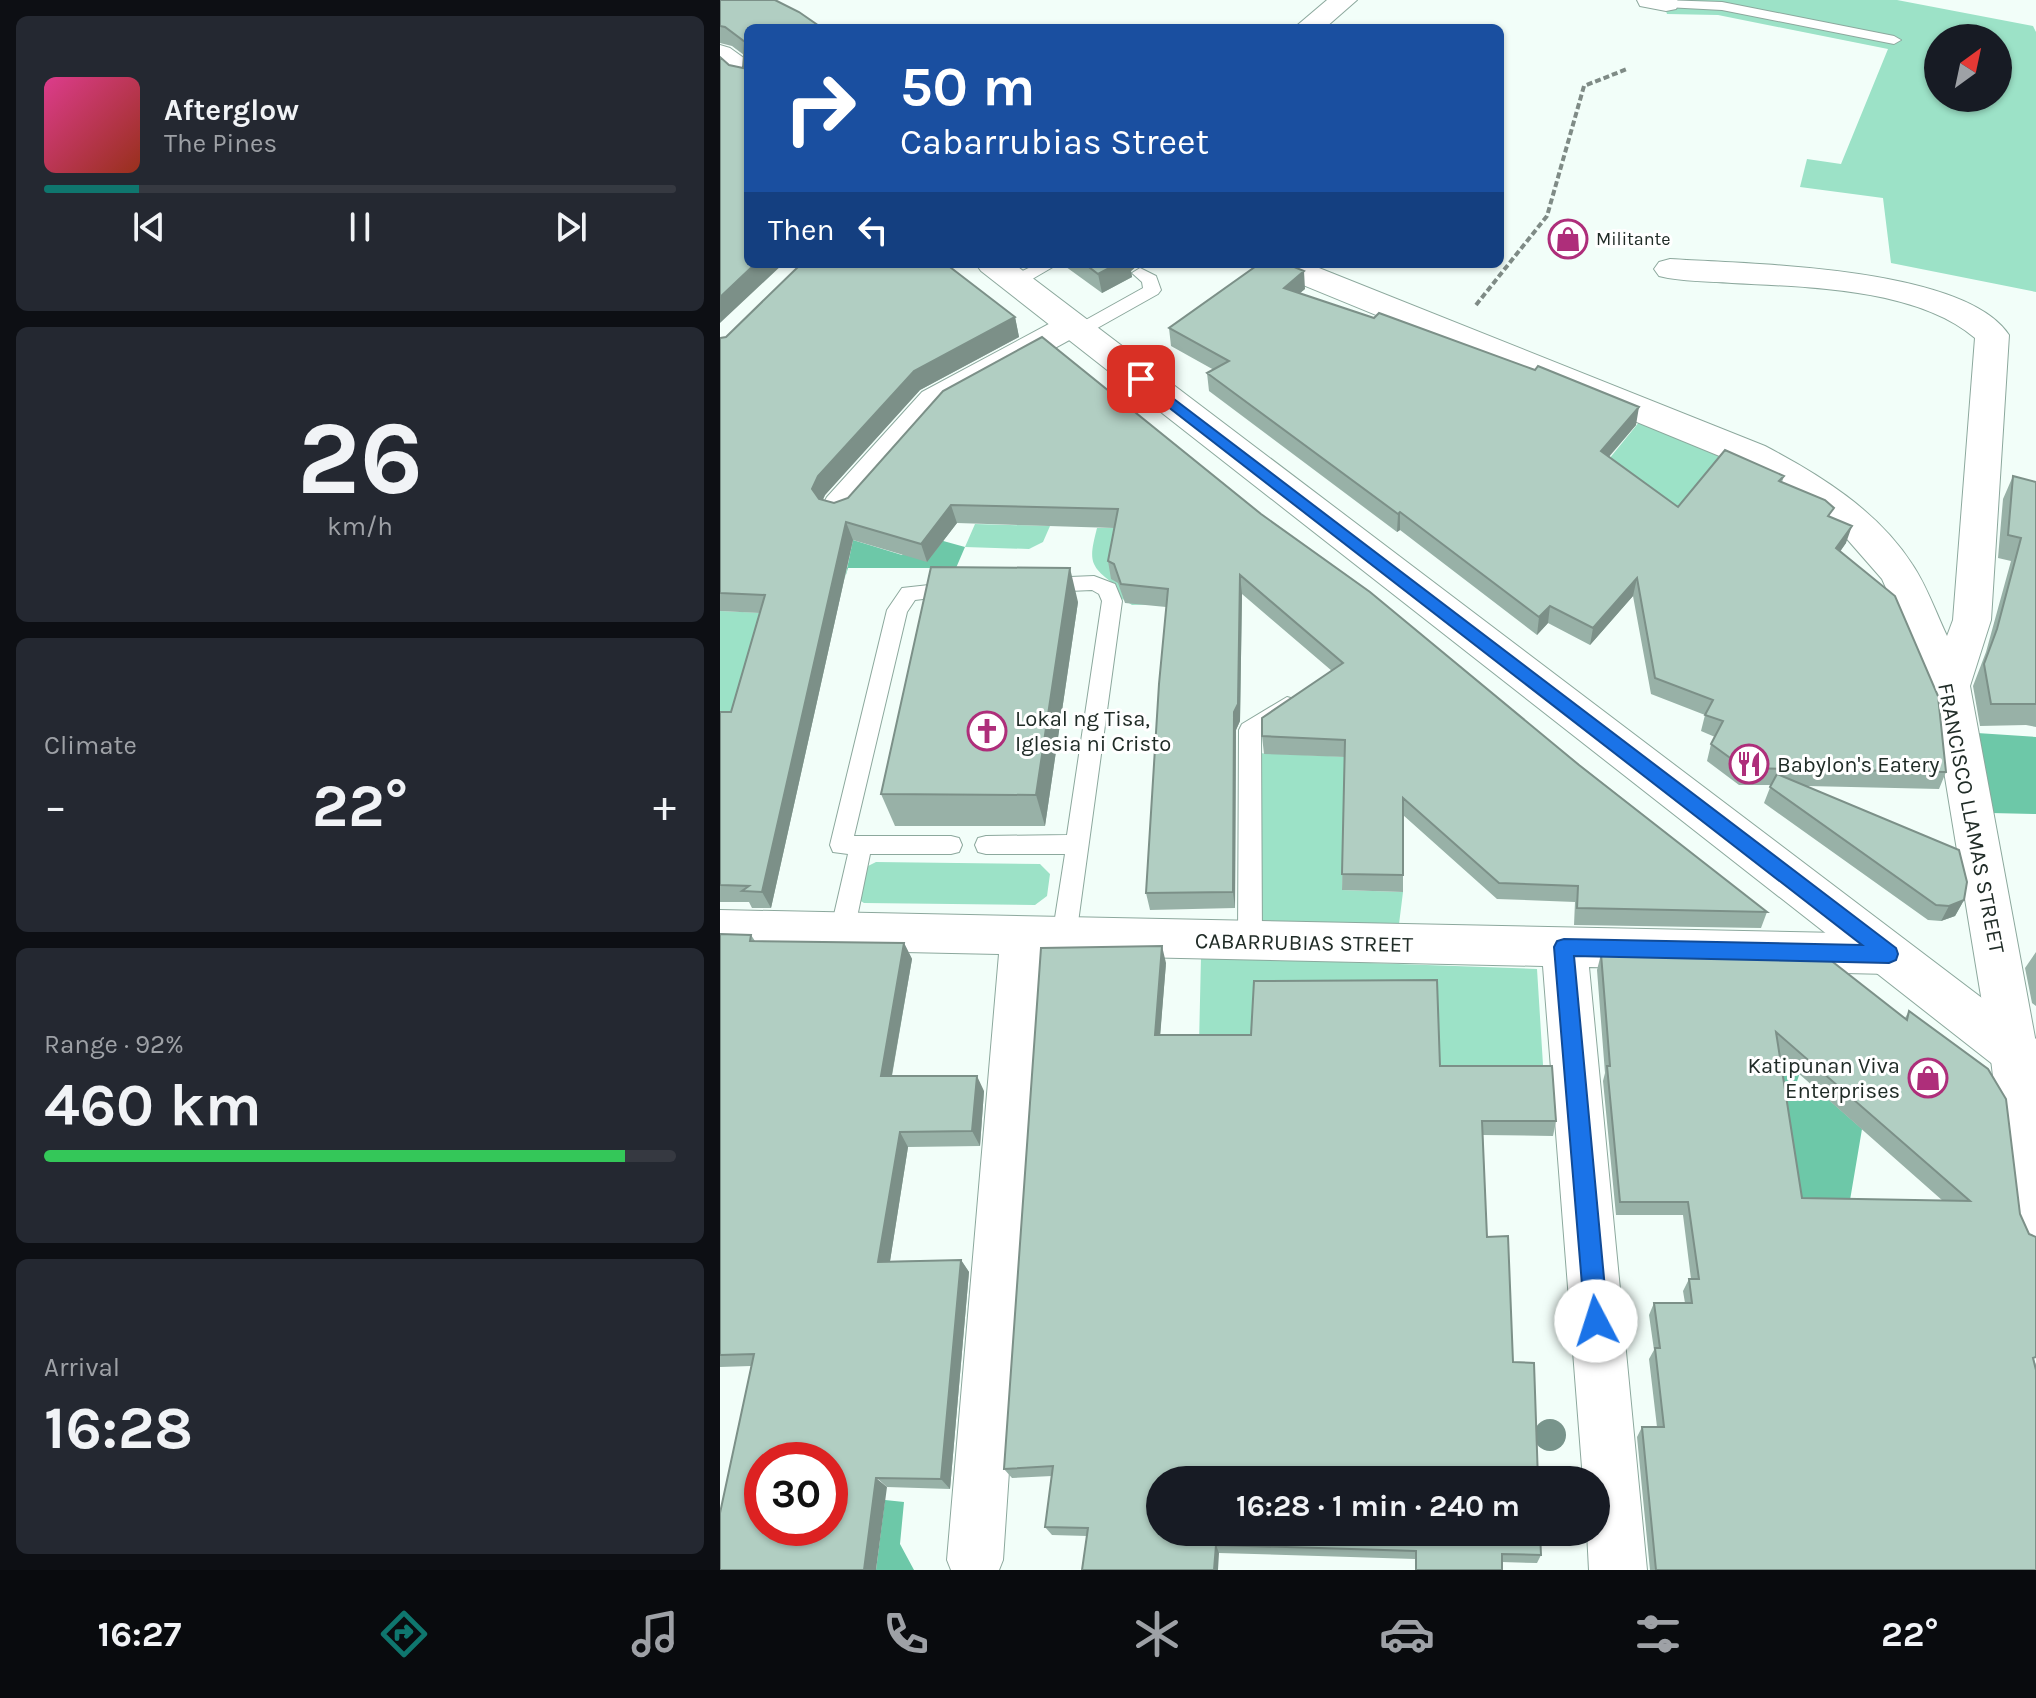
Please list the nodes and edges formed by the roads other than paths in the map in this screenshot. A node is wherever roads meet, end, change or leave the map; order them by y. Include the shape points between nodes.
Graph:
1 (1344, 0) edge
2 (1658, 2) edge
3 (1313, 24) edge
4 (1894, 40) dead end
5 (720, 54) edge
6 (744, 72) edge
7 (1290, 268) edge
8 (1670, 269) dead end
9 (1020, 270) edge
10 (1140, 273) dead end
11 (1076, 328) junction
12 (840, 506) edge
13 (1017, 587) edge
14 (971, 589) edge
15 (1950, 686) junction
16 (1298, 697) edge
17 (1075, 844) junction
18 (951, 845) dead end
19 (986, 845) dead end
20 (861, 846) junction
21 (720, 929) edge
22 (842, 932) junction
23 (1044, 936) junction
24 (1250, 941) junction
25 (1564, 947) junction
26 (1889, 954) junction
27 (2025, 1060) edge
28 (2036, 1227) edge
29 (975, 1560) dead end
30 (1618, 1570) edge

1 - 3 street
2 - 4 lane via 1722,6
5 - 6 main road
7 - 15 street, FRANCISCO LLAMAS STREET via 1752,455 1809,485 1853,522 1898,572
8 - 15 street via 1877,285 1966,312 1992,335 1972,620
9 - 11 main road
10 - 11 lane via 1150,280 1152,290
11 - 12 street via 934,400
11 - 26 main road
13 - 17 lane via 1094,583 1108,589 1112,601
14 - 20 lane via 909,593 897,610 841,845
15 - 27 street, FRANCISCO LLAMAS STREET
16 - 24 lane via 1250,730
17 - 19 lane
17 - 23 lane
18 - 20 lane
20 - 22 lane
21 - 22 street, CABARRUBIAS STREET
22 - 23 street, CABARRUBIAS STREET
23 - 24 street, CABARRUBIAS STREET
23 - 29 street
24 - 25 street, CABARRUBIAS STREET
25 - 26 street, CABARRUBIAS STREET
25 - 30 street
26 - 27 main road
27 - 28 street, FRANCISCO LLAMAS STREET

